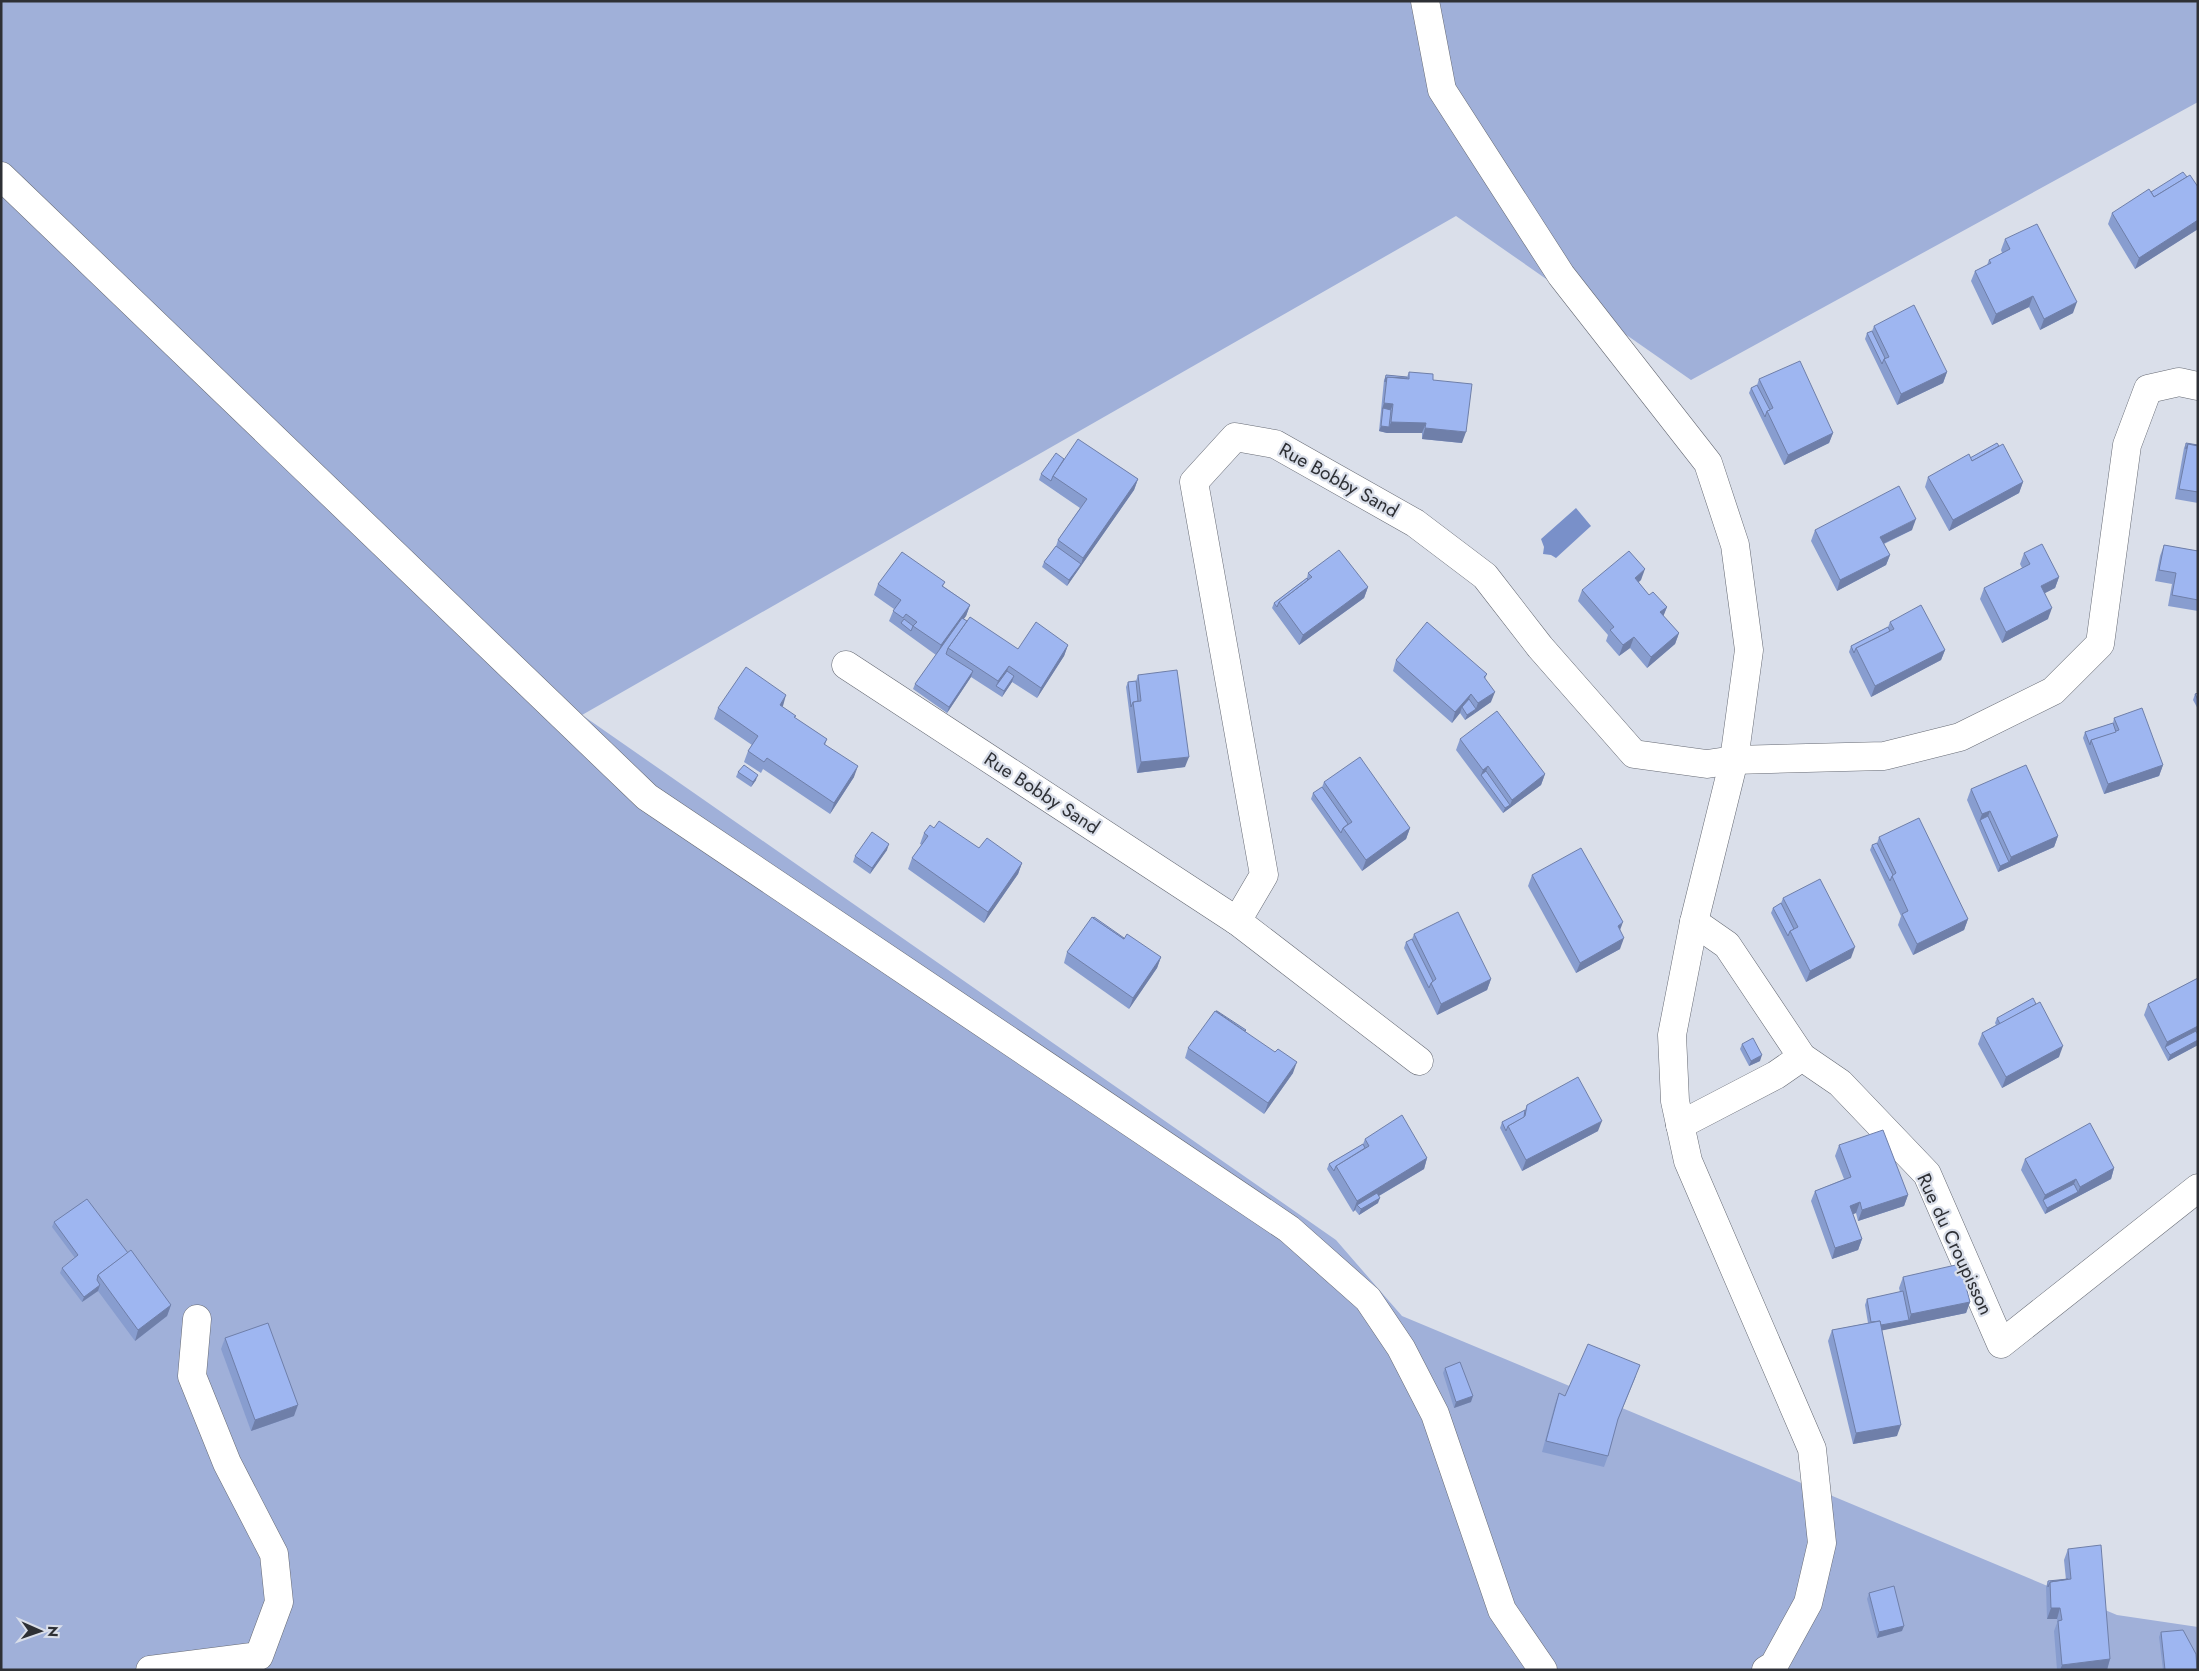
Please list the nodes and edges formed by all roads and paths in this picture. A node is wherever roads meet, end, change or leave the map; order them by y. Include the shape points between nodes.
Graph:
1 (1425, 1) edge
2 (1, 176) edge
3 (2198, 386) edge
4 (846, 665) dead end
5 (1734, 760) junction
6 (1237, 921) junction
7 (1694, 922) junction
8 (1802, 1057) junction
9 (1419, 1061) dead end
10 (1680, 1125) junction
11 (2198, 1188) edge
12 (197, 1319) dead end
13 (150, 1670) edge
14 (1543, 1670) edge
15 (1766, 1670) edge

1 - 5 street via 1442,90 1562,274 1708,463 1735,545 1749,650
2 - 14 street via 647,797 1289,1229 1368,1300 1401,1348 1435,1414 1502,1610
3 - 5 street via 2179,382 2148,389 2127,445 2100,644 2053,691 1960,737 1884,756
4 - 6 street, Rue Bobby Sand
5 - 6 street, Rue Bobby Sand via 1707,764 1634,754 1540,647 1486,576 1399,513 1275,444 1235,436 1194,482 1264,875
5 - 7 street
6 - 9 street, Rue Bobby Sand
7 - 8 street, Rue du Croupisson via 1727,945
7 - 10 street via 1672,1035 1675,1101
8 - 10 street via 1776,1075
8 - 11 street, Rue du Croupisson via 1840,1083 1927,1174 2001,1344
10 - 15 street via 1688,1161 1812,1449 1822,1543 1808,1603 1774,1665
12 - 13 street via 192,1376 227,1463 274,1554 279,1602 259,1656

